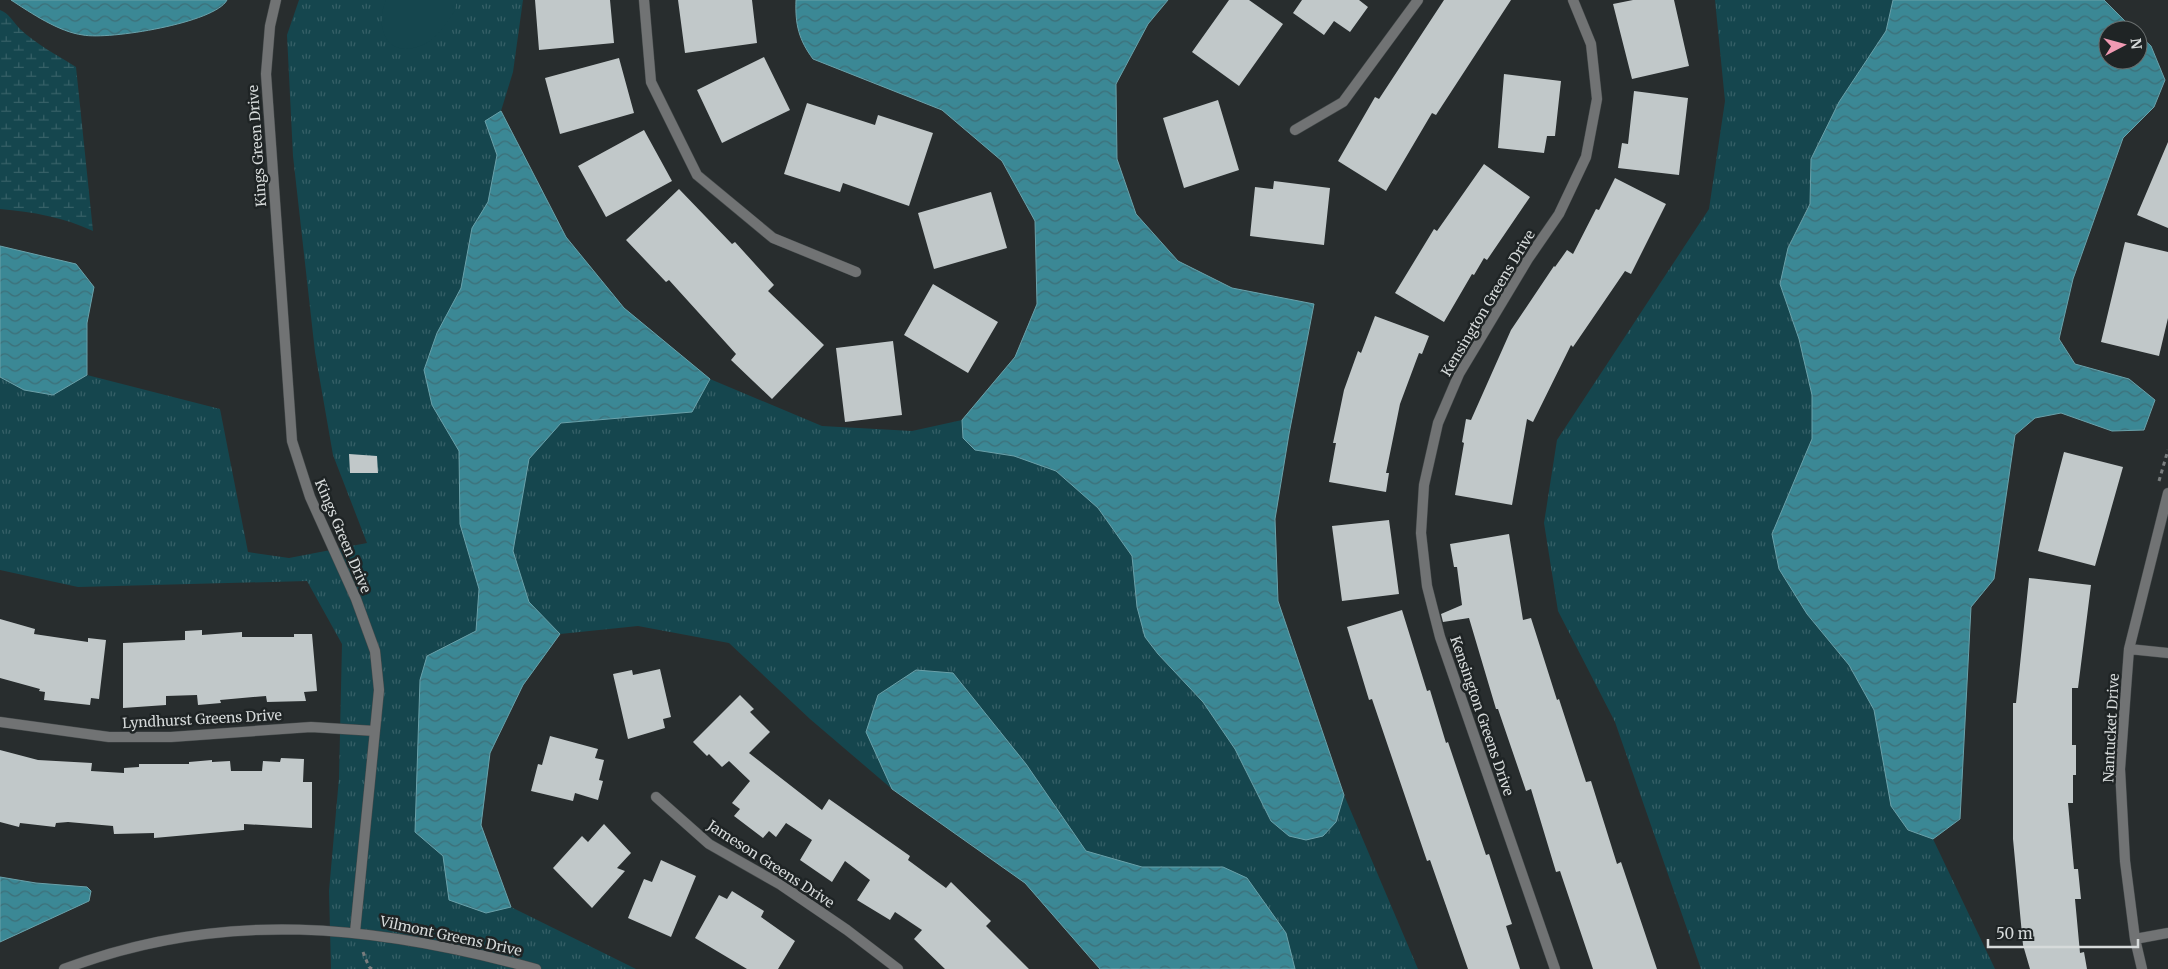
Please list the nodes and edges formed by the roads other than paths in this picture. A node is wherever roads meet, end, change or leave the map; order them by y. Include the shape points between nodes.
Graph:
1 (276, 0) edge
2 (644, 0) edge
3 (1418, 0) edge
4 (1573, 0) edge
5 (1295, 130) dead end
6 (856, 272) dead end
7 (2168, 492) edge
8 (2129, 649) junction
9 (2168, 652) edge
10 (0, 722) edge
11 (375, 731) junction
12 (656, 797) dead end
13 (355, 932) junction
14 (2168, 933) edge
15 (2135, 939) junction
16 (64, 969) edge
17 (536, 969) edge
18 (898, 969) edge
19 (1555, 969) edge
20 (2142, 969) edge

1 - 11 street, Kings Green Drive via 266,74 292,440 310,497 356,599 375,651 379,690
2 - 6 street via 651,82 697,175 773,238
3 - 5 street via 1343,102
4 - 19 street, Kensington Greens Drive via 1591,44 1597,99 1586,157 1559,214 1459,374 1438,423 1424,485 1422,534 1427,586 1440,637
7 - 8 street, Nantucket Drive
8 - 9 street
8 - 15 street, Nantucket Drive via 2120,769 2124,861
10 - 11 street, Lyndhurst Greens Drive via 109,737 171,737 311,727
11 - 13 street, Kings Green Drive
12 - 18 street, Jameson Greens Drive via 708,844 781,885
13 - 16 street, Vilmont Greens Drive via 290,928 225,930 131,948
13 - 17 street, Vilmont Greens Drive via 427,943
14 - 15 street
15 - 20 street, Nantucket Drive

